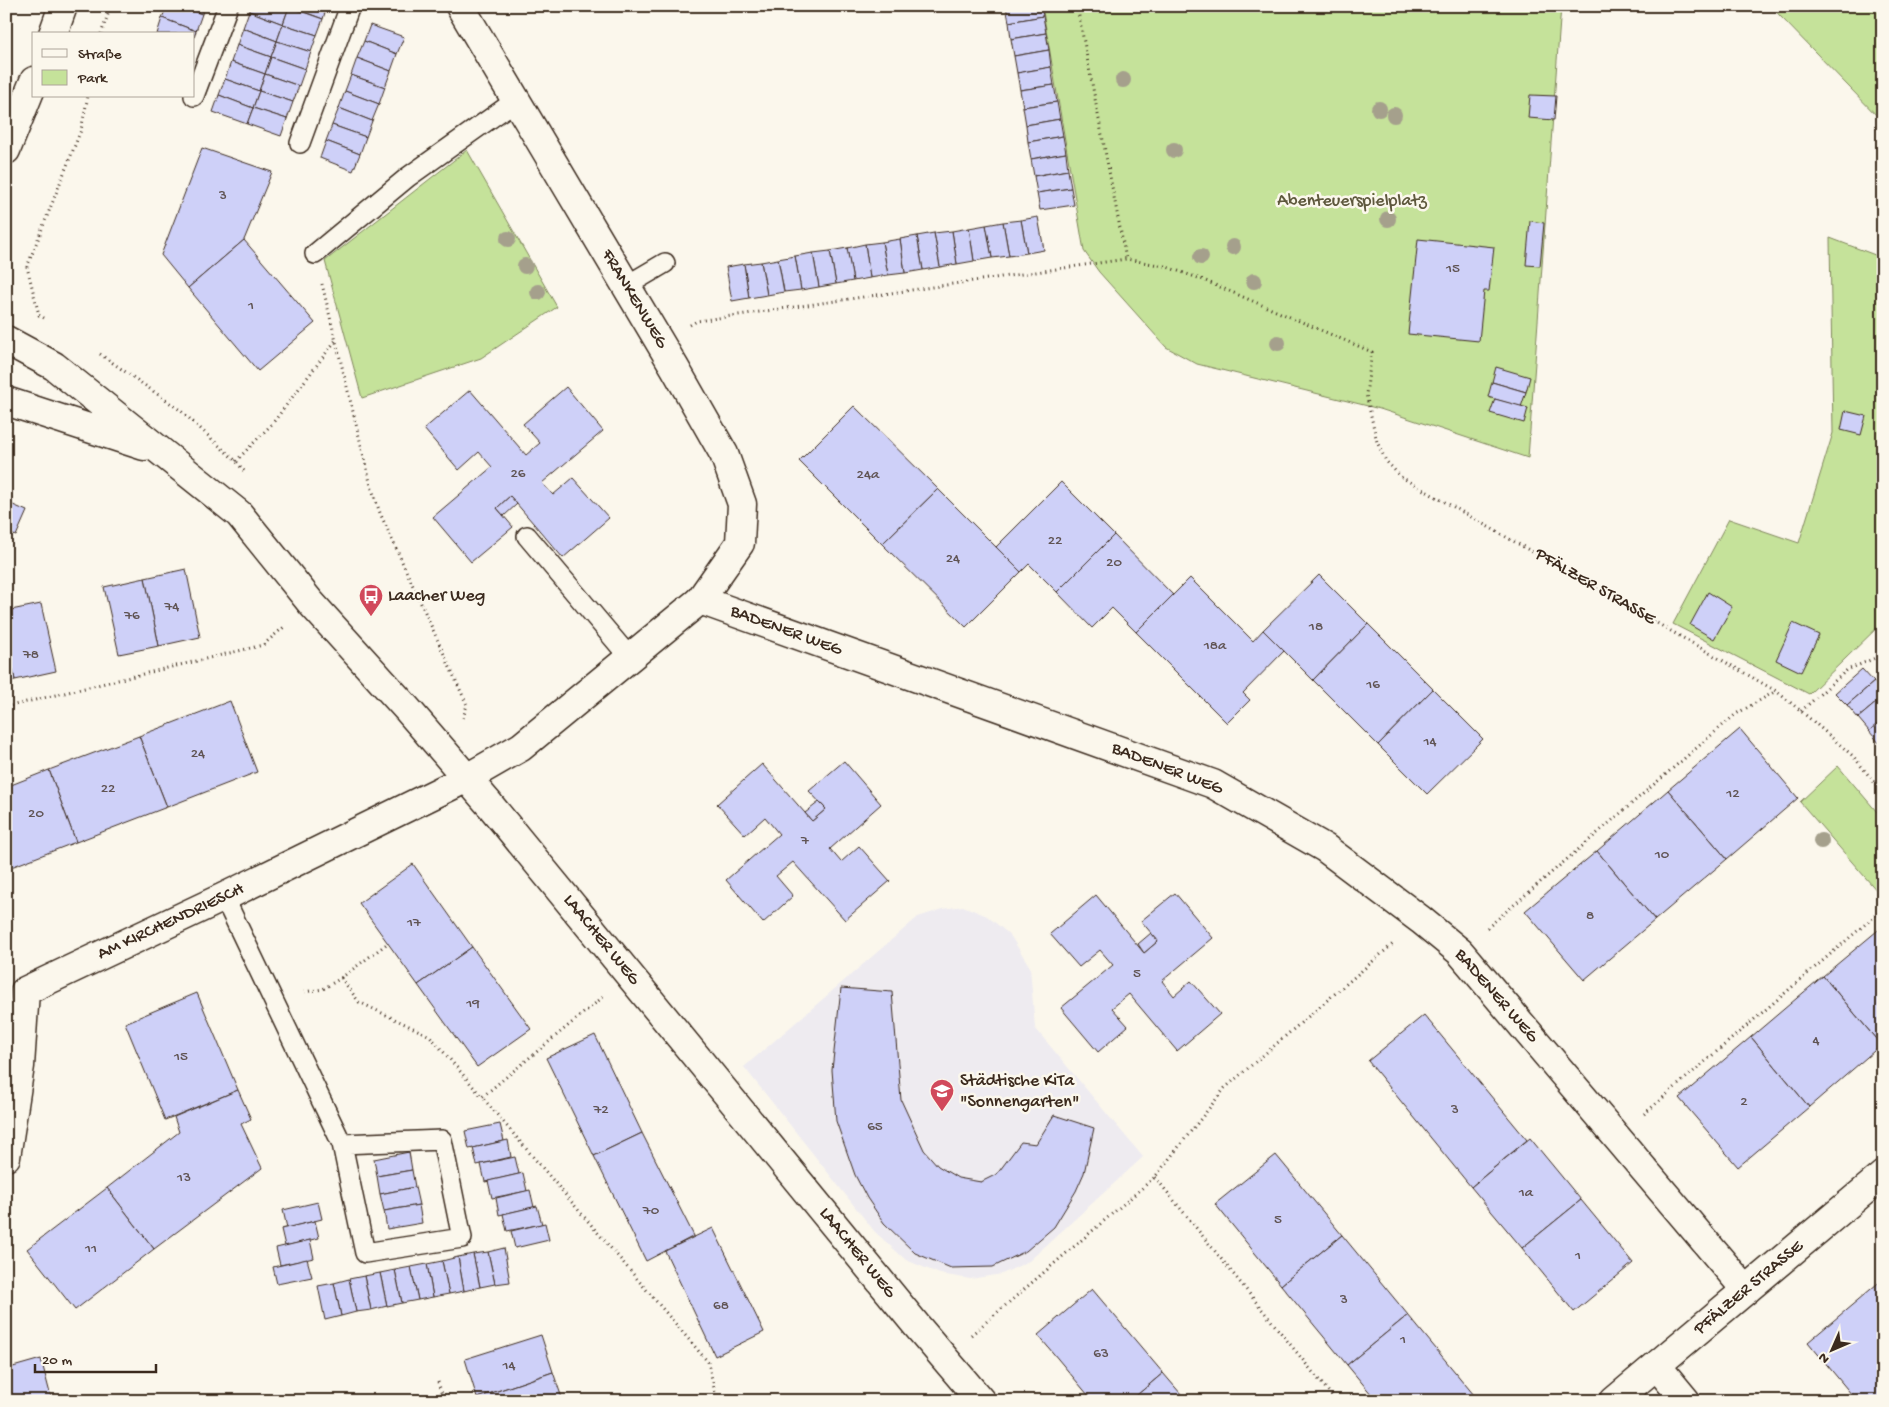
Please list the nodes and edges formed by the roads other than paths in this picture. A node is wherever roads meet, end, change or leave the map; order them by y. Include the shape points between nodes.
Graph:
1 (63, 6) edge
2 (228, 6) edge
3 (350, 6) edge
4 (460, 6) edge
5 (53, 32) edge
6 (32, 86) edge
7 (195, 92) edge
8 (515, 101) junction
9 (300, 143) dead end
10 (6, 150) edge
11 (315, 254) road end
12 (665, 262) dead end
13 (626, 286) junction
14 (6, 340) edge
15 (6, 401) edge
16 (162, 452) junction
17 (527, 536) dead end
18 (700, 600) junction
19 (630, 658) junction
20 (467, 778) junction
21 (224, 897) junction
22 (342, 1144) junction
23 (6, 1158) edge
24 (1883, 1175) edge
25 (1746, 1290) junction
26 (1657, 1366) junction
27 (981, 1401) edge
28 (1614, 1401) edge
29 (1686, 1401) edge

1 - 5 street
2 - 7 lane
3 - 9 lane
4 - 8 street, FRANKENWEG
6 - 10 street
8 - 11 lane via 408,177
8 - 13 street, FRANKENWEG
12 - 13 lane
13 - 18 street, FRANKENWEG via 724,454 742,504 740,543
14 - 16 street, LAACHER WEG via 54,366
15 - 16 street, LAACHER WEG
16 - 20 street, LAACHER WEG via 239,514 310,603
17 - 19 lane
18 - 19 street
18 - 25 street, BADENER WEG via 1213,784 1325,848 1460,952
19 - 20 street via 521,747
20 - 21 street, AM KIRCHENDRIESCH
20 - 27 street, LAACHER WEG
21 - 22 lane
21 - 23 street, AM KIRCHENDRIESCH via 25,991 20,1066
22 - 22 lane via 364,1253 462,1238 442,1140
24 - 25 street, PFÄLZER STRASSE
25 - 26 street, PFÄLZER STRASSE
26 - 28 street, PFÄLZER STRASSE
26 - 29 street

